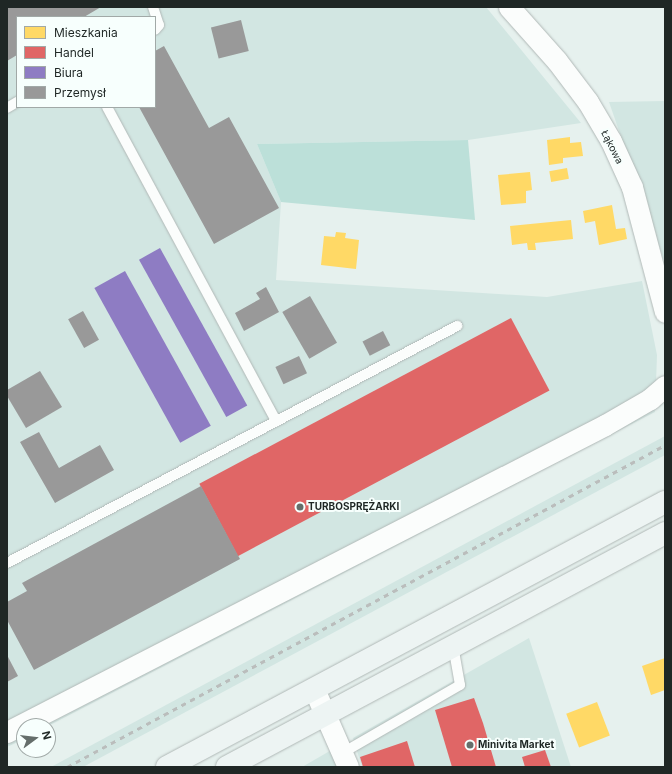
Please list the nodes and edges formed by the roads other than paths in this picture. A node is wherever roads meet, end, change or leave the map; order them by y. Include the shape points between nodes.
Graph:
1 (509, 7) edge
2 (156, 16) edge
3 (156, 29) edge
4 (16, 103) edge
5 (7, 108) edge
6 (108, 108) edge
7 (665, 312) edge
8 (457, 326) dead end
9 (665, 386) edge
10 (276, 421) junction
11 (665, 502) edge
12 (665, 533) edge
13 (7, 563) edge
14 (453, 647) junction
15 (314, 689) junction
16 (326, 715) junction
17 (7, 732) edge
18 (345, 762) edge
19 (167, 767) edge
20 (227, 767) edge

1 - 7 street, Łąkowa via 575,84 611,141 634,193
2 - 3 lane via 159,26
4 - 5 lane
6 - 10 lane
8 - 10 lane
9 - 17 street via 650,399 605,425
10 - 13 lane
11 - 15 main road
12 - 14 main road
14 - 16 main road
14 - 18 lane via 460,685
15 - 16 street
15 - 19 main road
16 - 18 street
16 - 20 main road

